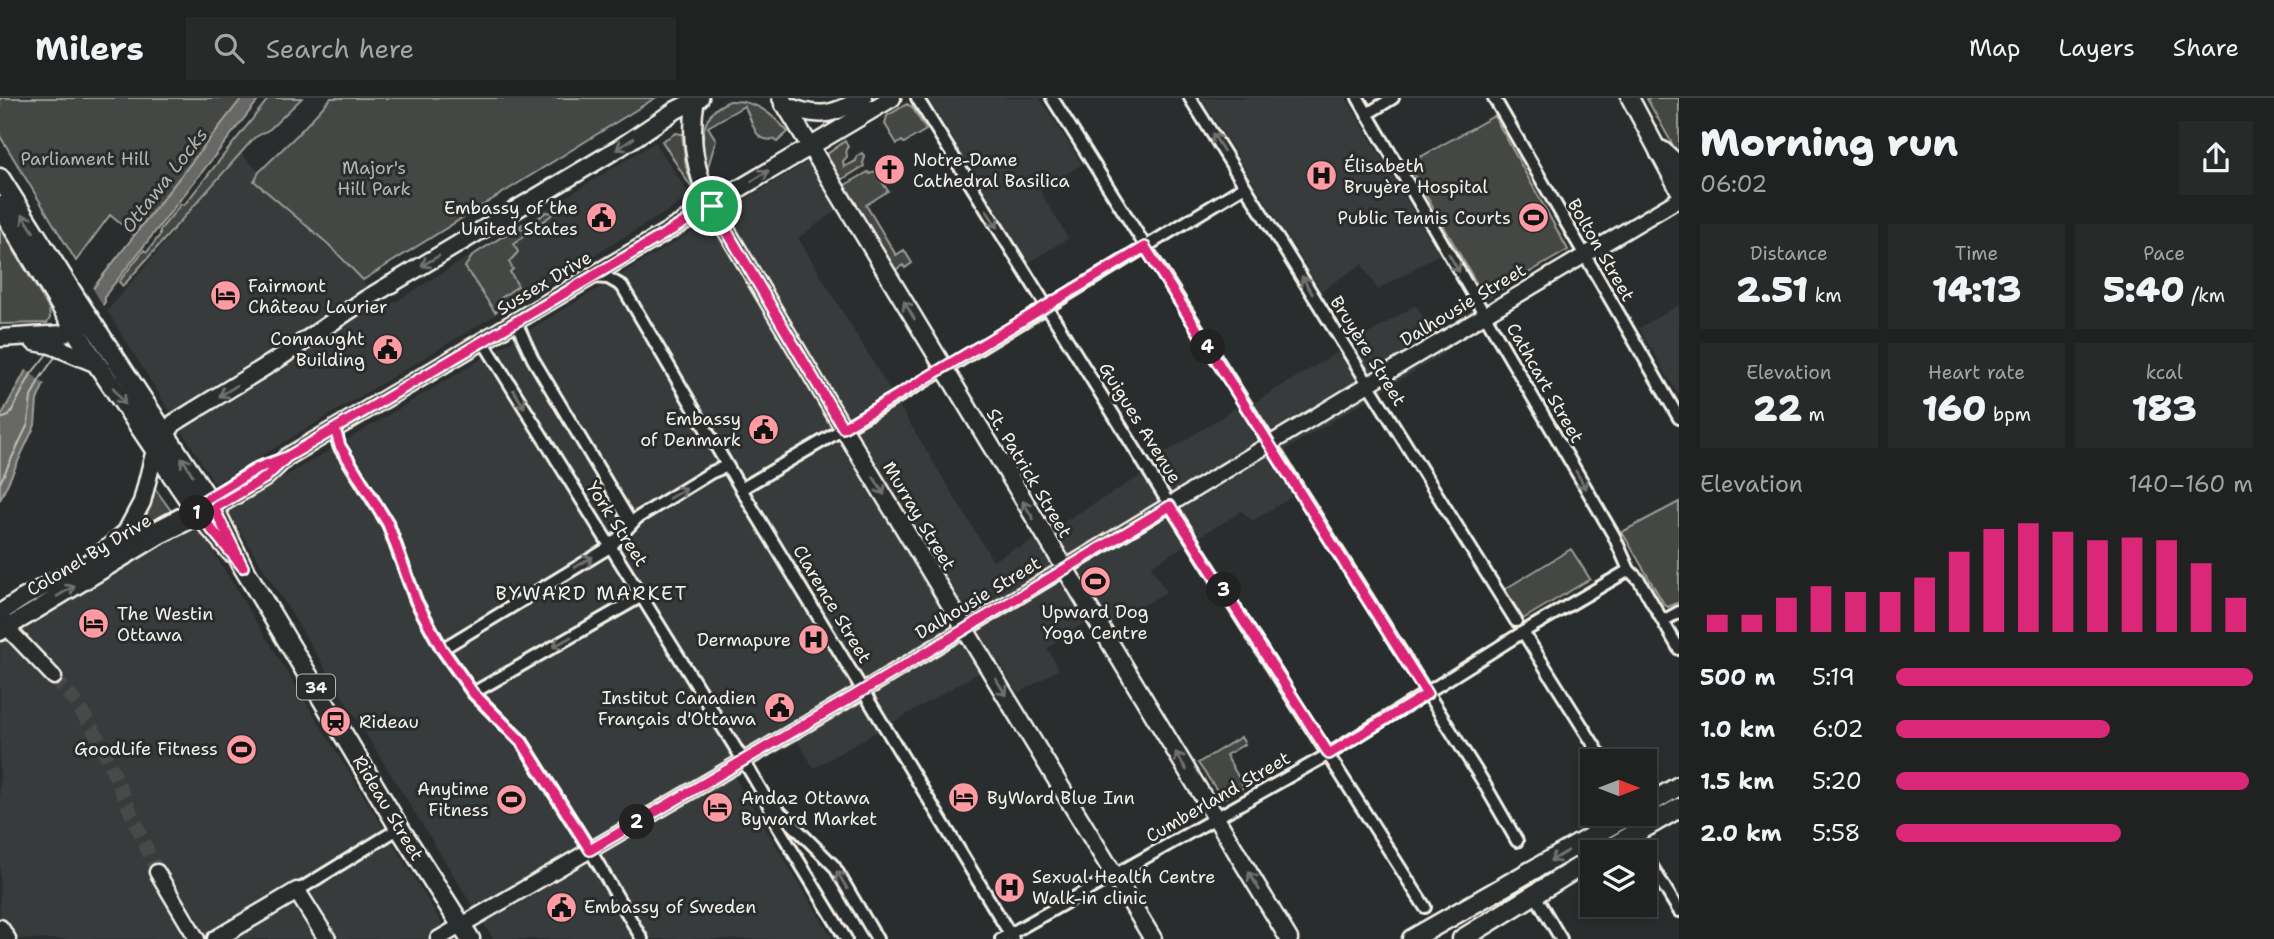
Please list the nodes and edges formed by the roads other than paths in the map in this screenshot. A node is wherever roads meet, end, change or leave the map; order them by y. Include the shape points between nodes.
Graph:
1 (863, 98) edge
2 (892, 98) edge
3 (917, 98) edge
4 (1052, 98) edge
5 (1190, 98) edge
6 (1358, 98) edge
7 (1393, 98) edge
8 (1494, 98) edge
9 (1630, 98) edge
10 (697, 99) edge
11 (779, 100) edge
12 (1367, 114) junction
13 (809, 147) junction
14 (1661, 152) junction
15 (1679, 168) edge
16 (0, 178) edge
17 (1245, 186) junction
18 (1679, 190) edge
19 (1679, 199) edge
20 (0, 206) edge
21 (712, 206) junction
22 (1145, 247) junction
23 (629, 255) junction
24 (1584, 256) junction
25 (592, 277) junction
26 (622, 286) junction
27 (1046, 306) junction
28 (85, 312) junction
29 (1484, 315) junction
30 (516, 322) junction
31 (73, 327) junction
32 (4, 338) edge
33 (483, 341) junction
34 (97, 364) junction
35 (944, 369) junction
36 (1368, 385) junction
37 (1679, 418) edge
38 (843, 428) junction
39 (335, 429) junction
40 (166, 434) junction
41 (1269, 445) junction
42 (155, 450) junction
43 (727, 466) junction
44 (741, 489) junction
45 (1170, 506) junction
46 (204, 507) junction
47 (631, 523) junction
48 (610, 547) junction
49 (95, 559) junction
50 (1064, 568) junction
51 (1629, 570) junction
52 (642, 596) junction
53 (1679, 612) edge
54 (1516, 621) dead end
55 (1663, 621) junction
56 (2, 622) edge
57 (965, 629) junction
58 (1523, 632) junction
59 (442, 649) junction
60 (1679, 649) edge
61 (54, 677) tunnel mouth
62 (863, 690) junction
63 (473, 693) junction
64 (1427, 694) junction
65 (1596, 749) edge
66 (1329, 754) junction
67 (742, 760) junction
68 (1679, 786) edge
69 (765, 797) junction
70 (1657, 799) edge
71 (1679, 808) edge
72 (1217, 819) junction
73 (1610, 826) edge
74 (393, 832) dead end
75 (1633, 834) junction
76 (1623, 840) edge
77 (1636, 840) edge
78 (1517, 841) dead end
79 (590, 850) junction
80 (1580, 867) edge
81 (157, 872) tunnel mouth
82 (1657, 875) edge
83 (1115, 876) junction
84 (1498, 889) junction
85 (297, 891) junction
86 (1535, 895) junction
87 (1425, 907) dead end
88 (1679, 911) edge
89 (0, 928) edge
90 (466, 932) edge
91 (1008, 937) edge
92 (7, 939) edge
93 (197, 939) edge
94 (216, 939) edge
95 (327, 939) edge
96 (438, 939) edge
97 (642, 939) edge
98 (846, 939) edge
99 (877, 939) edge
100 (1153, 939) edge
101 (1289, 939) edge
102 (1412, 939) edge
103 (1462, 939) edge
104 (1561, 939) edge

1 - 11 main road via 826,114 807,113
2 - 13 main road, Sussex Drive
3 -> 27 street, Guigues Avenue
4 - 22 street
17 -> 5 street, Bruyère Street
6 - 12 street, Cathcart Street
7 - 12 street
8 - 24 street, Bolton Street
9 - 14 main road
10 - 21 main road, Murray Street via 694,155
10 -> 40 main road via 366,299 174,424
11 - 13 main road, St. Patrick Street
12 -> 29 street, Cathcart Street
21 -> 13 main road, Sussex Drive
35 -> 13 main road, St. Patrick Street
14 - 15 highway
14 - 18 main road
28 -> 16 main road, 34
17 - 22 street
36 -> 17 street, Bruyère Street
19 - 24 street, Dalhousie Street
20 - 31 main road, 34
21 - 23 main road, Sussex Drive
21 - 38 main road, Murray Street
22 - 27 street
22 - 41 street
23 - 25 main road, Sussex Drive
23 - 26 street via 622,268
24 - 29 street, Dalhousie Street
24 - 37 street, Bolton Street
25 - 26 street via 608,278
25 - 30 main road, Sussex Drive
26 - 43 street, Clarence Street
27 - 35 street
27 - 45 street, Guigues Avenue
28 - 31 main road
28 - 40 main road, Rideau Street / 34
29 - 36 street, Dalhousie Street
29 -> 51 street, Cathcart Street via 1614,536
30 - 33 main road, Sussex Drive
30 - 47 street, York Street via 533,359
31 - 32 main road via 64,334
31 - 34 main road, Rideau Street / 34
32 - 34 main road via 51,345
33 - 39 main road, Sussex Drive
33 -> 48 street, York Street
34 -> 42 main road, Rideau Street / 34
35 - 38 street
50 -> 35 main road, St. Patrick Street
36 - 41 street, Dalhousie Street
36 - 54 street, Bruyère Street
38 - 44 street
38 -> 57 main road, Murray Street
39 - 46 main road, Sussex Drive via 287,457 265,478
39 - 59 street via 340,446 388,524 416,601
40 - 42 main road
46 -> 40 main road, Rideau Street / 34
41 - 45 street, Dalhousie Street
41 - 64 street
42 - 46 main road, Rideau Street / 34
42 - 49 main road via 133,522
43 - 44 street, Clarence Street
47 -> 43 street
44 - 62 street, Clarence Street
45 - 50 street, Dalhousie Street
45 - 66 street, Guigues Avenue
46 - 49 street, Colonel By Drive
56 -> 46 main road, Colonel By Drive
46 - 90 main road, Rideau Street / 34
47 - 48 street
48 - 52 street, York Street
59 -> 48 street
49 - 56 main road, Colonel By Drive via 23,598
50 - 57 street, Dalhousie Street
72 -> 50 main road, St. Patrick Street
51 - 55 street, Cathcart Street
51 - 58 street, Cumberland Street
52 -> 63 street
52 - 67 street, York Street
53 - 55 street
55 - 60 street, Cathcart Street
56 - 61 street
57 - 62 street, Dalhousie Street
57 -> 83 main road, Murray Street
58 - 64 street, Cumberland Street
58 - 65 street
59 - 63 street
62 - 67 street, Dalhousie Street
62 - 91 street, Clarence Street
63 - 79 street via 522,742
64 - 66 street, Cumberland Street
64 - 78 street
66 - 72 street, Cumberland Street
66 - 87 street, Guigues Avenue
67 - 69 street, York Street
67 - 79 street, Dalhousie Street
68 - 70 main road
69 - 98 street, York Street via 778,827
99 -> 69 street, York Street via 834,866
71 - 75 main road
72 - 83 street, Cumberland Street
101 -> 72 main road, St. Patrick Street
73 -> 84 main road
74 - 85 street
75 - 76 main road
75 - 77 street
79 - 90 street, Dalhousie Street
79 - 97 street
80 - 86 main road
81 - 93 street
82 - 88 street
83 - 91 street, Cumberland Street
83 - 100 main road, Murray Street
84 - 86 main road via 1527,887
84 - 102 main road
85 - 94 main road
85 - 95 main road
86 - 103 main road
86 - 104 street
89 - 92 main road
90 - 96 street, Dalhousie Street

